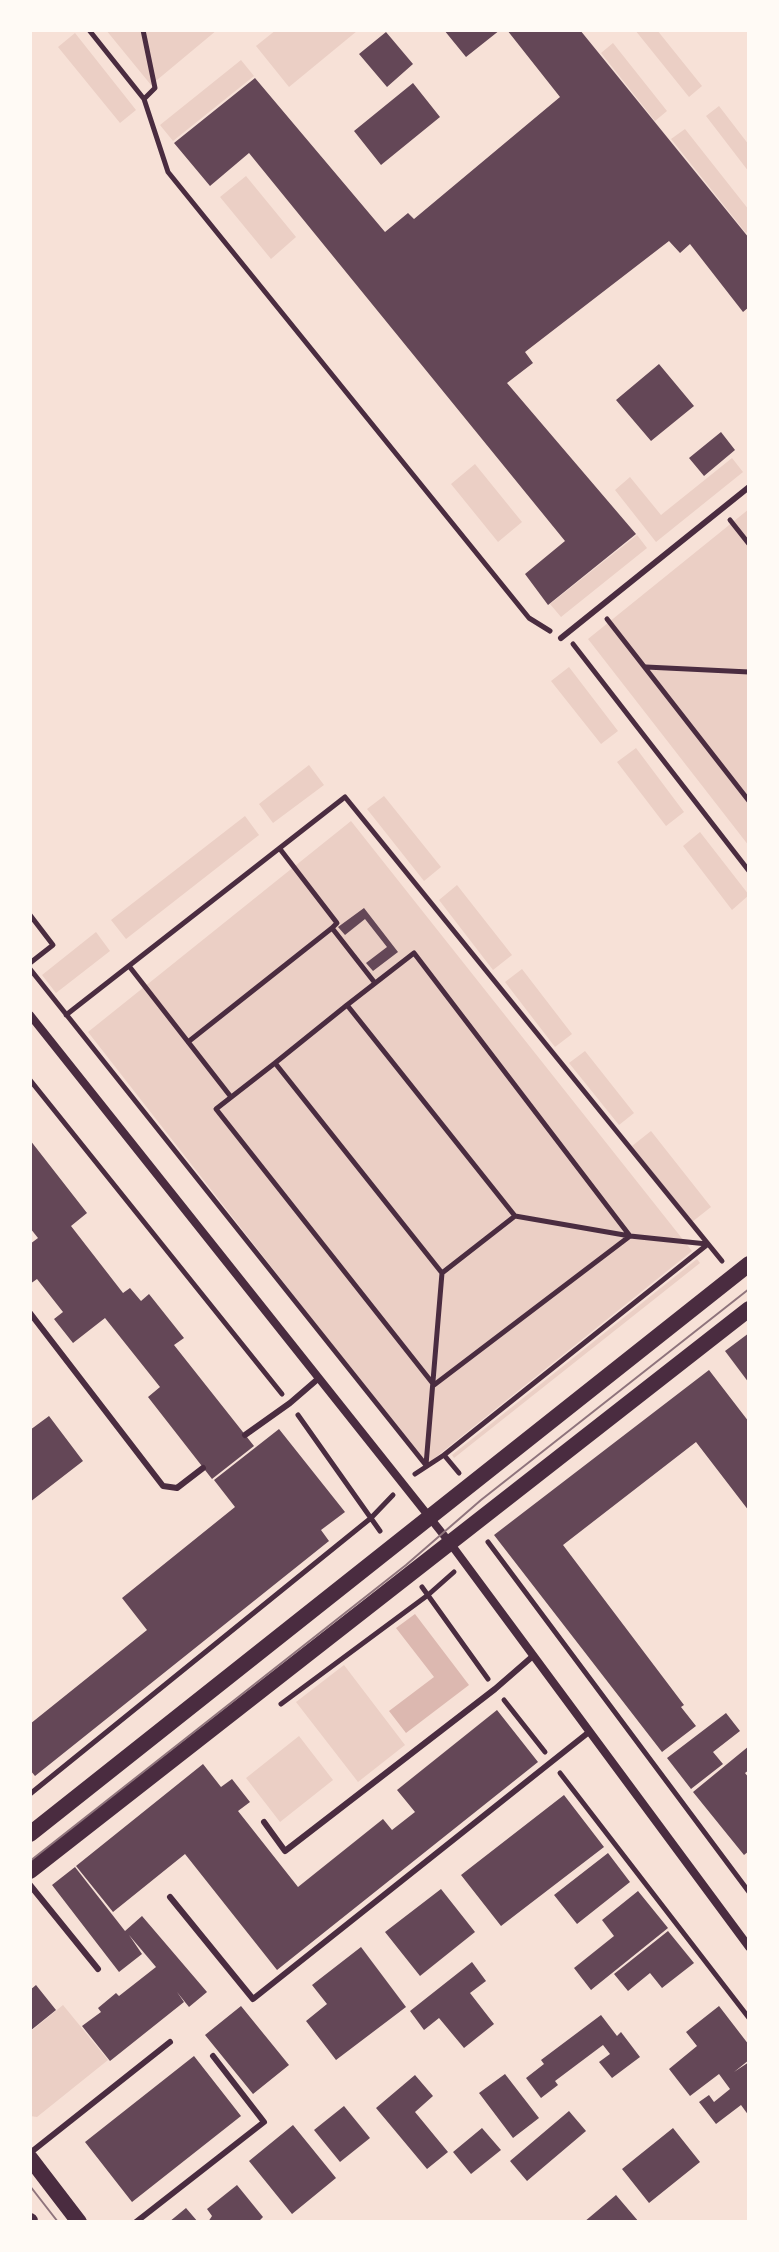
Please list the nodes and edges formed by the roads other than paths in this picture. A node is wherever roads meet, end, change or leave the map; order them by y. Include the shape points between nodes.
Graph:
1 (749, 487) edge
2 (561, 638) road end
3 (30, 1015) edge
4 (749, 1264) edge
5 (749, 1309) edge
6 (30, 1313) edge
7 (319, 1378) junction
8 (245, 1435) dead end
9 (203, 1468) dead end
10 (429, 1517) junction
11 (450, 1543) junction
12 (533, 1656) junction
13 (589, 1732) junction
14 (264, 1822) dead end
15 (30, 1834) edge
16 (30, 1871) edge
17 (30, 1885) edge
18 (170, 1897) dead end
19 (749, 1947) edge
20 (98, 1969) dead end
21 (170, 2042) dead end
22 (213, 2056) dead end
23 (30, 2155) edge
24 (79, 2222) edge
25 (136, 2222) edge

1 - 2 lane
3 - 7 street
4 - 10 main road
5 - 11 main road
6 - 9 lane via 163,1486 177,1488
7 - 8 lane
7 - 10 street
10 - 11 street
10 - 15 main road
11 - 12 street
11 - 16 main road
12 - 13 street
12 - 14 lane via 285,1851
13 - 18 lane via 253,1999
13 - 19 street
17 - 20 lane
21 - 23 lane
22 - 25 lane via 264,2122
23 - 24 main road

